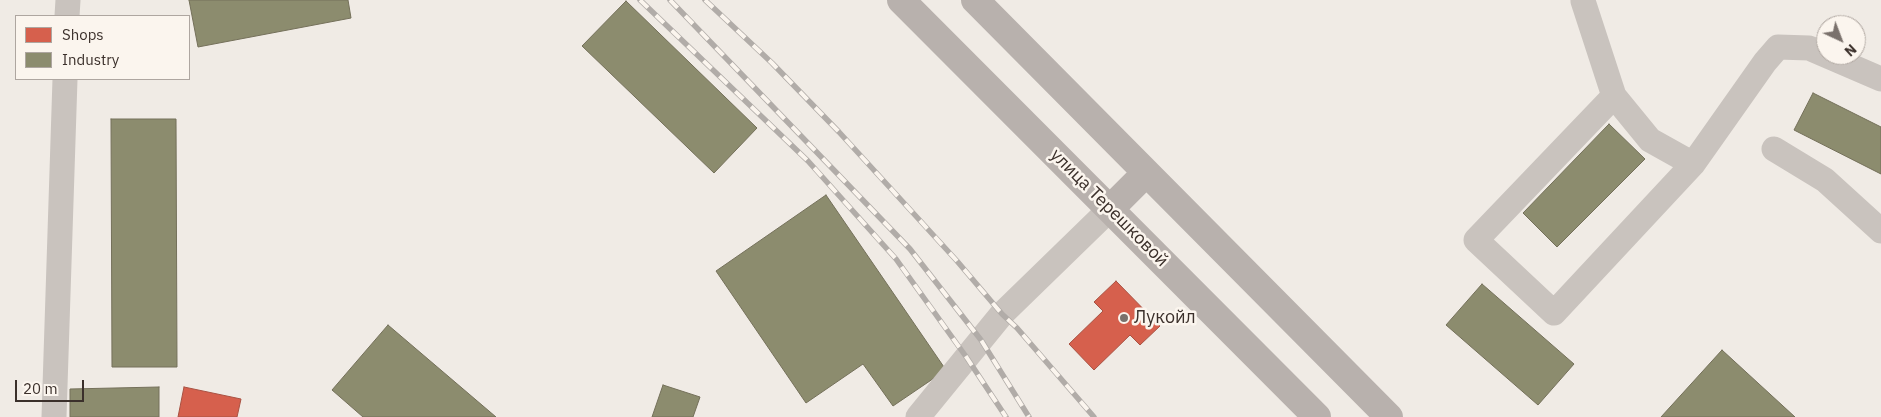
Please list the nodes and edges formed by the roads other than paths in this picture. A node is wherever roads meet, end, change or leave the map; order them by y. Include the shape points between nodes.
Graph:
1 (68, 0) edge
2 (901, 0) edge
3 (974, 0) edge
4 (1583, 1) edge
5 (67, 15) edge
6 (1881, 79) edge
7 (65, 80) edge
8 (1614, 96) junction
9 (1774, 150) dead end
10 (1693, 164) junction
11 (1146, 173) junction
12 (1110, 209) junction
13 (1881, 231) edge
14 (54, 417) edge
15 (918, 417) edge
16 (1317, 417) edge
17 (1389, 417) edge

1 - 5 street
2 - 12 main road, улица Терешковой
3 - 11 main road
4 - 8 street
6 - 10 street via 1809,48 1778,47
7 - 14 street
8 - 10 street via 1650,140
8 - 10 street via 1476,240 1554,313
9 - 13 street via 1825,180
11 - 12 main road
11 - 17 main road
12 - 15 street via 1002,314
12 - 16 main road, улица Терешковой

